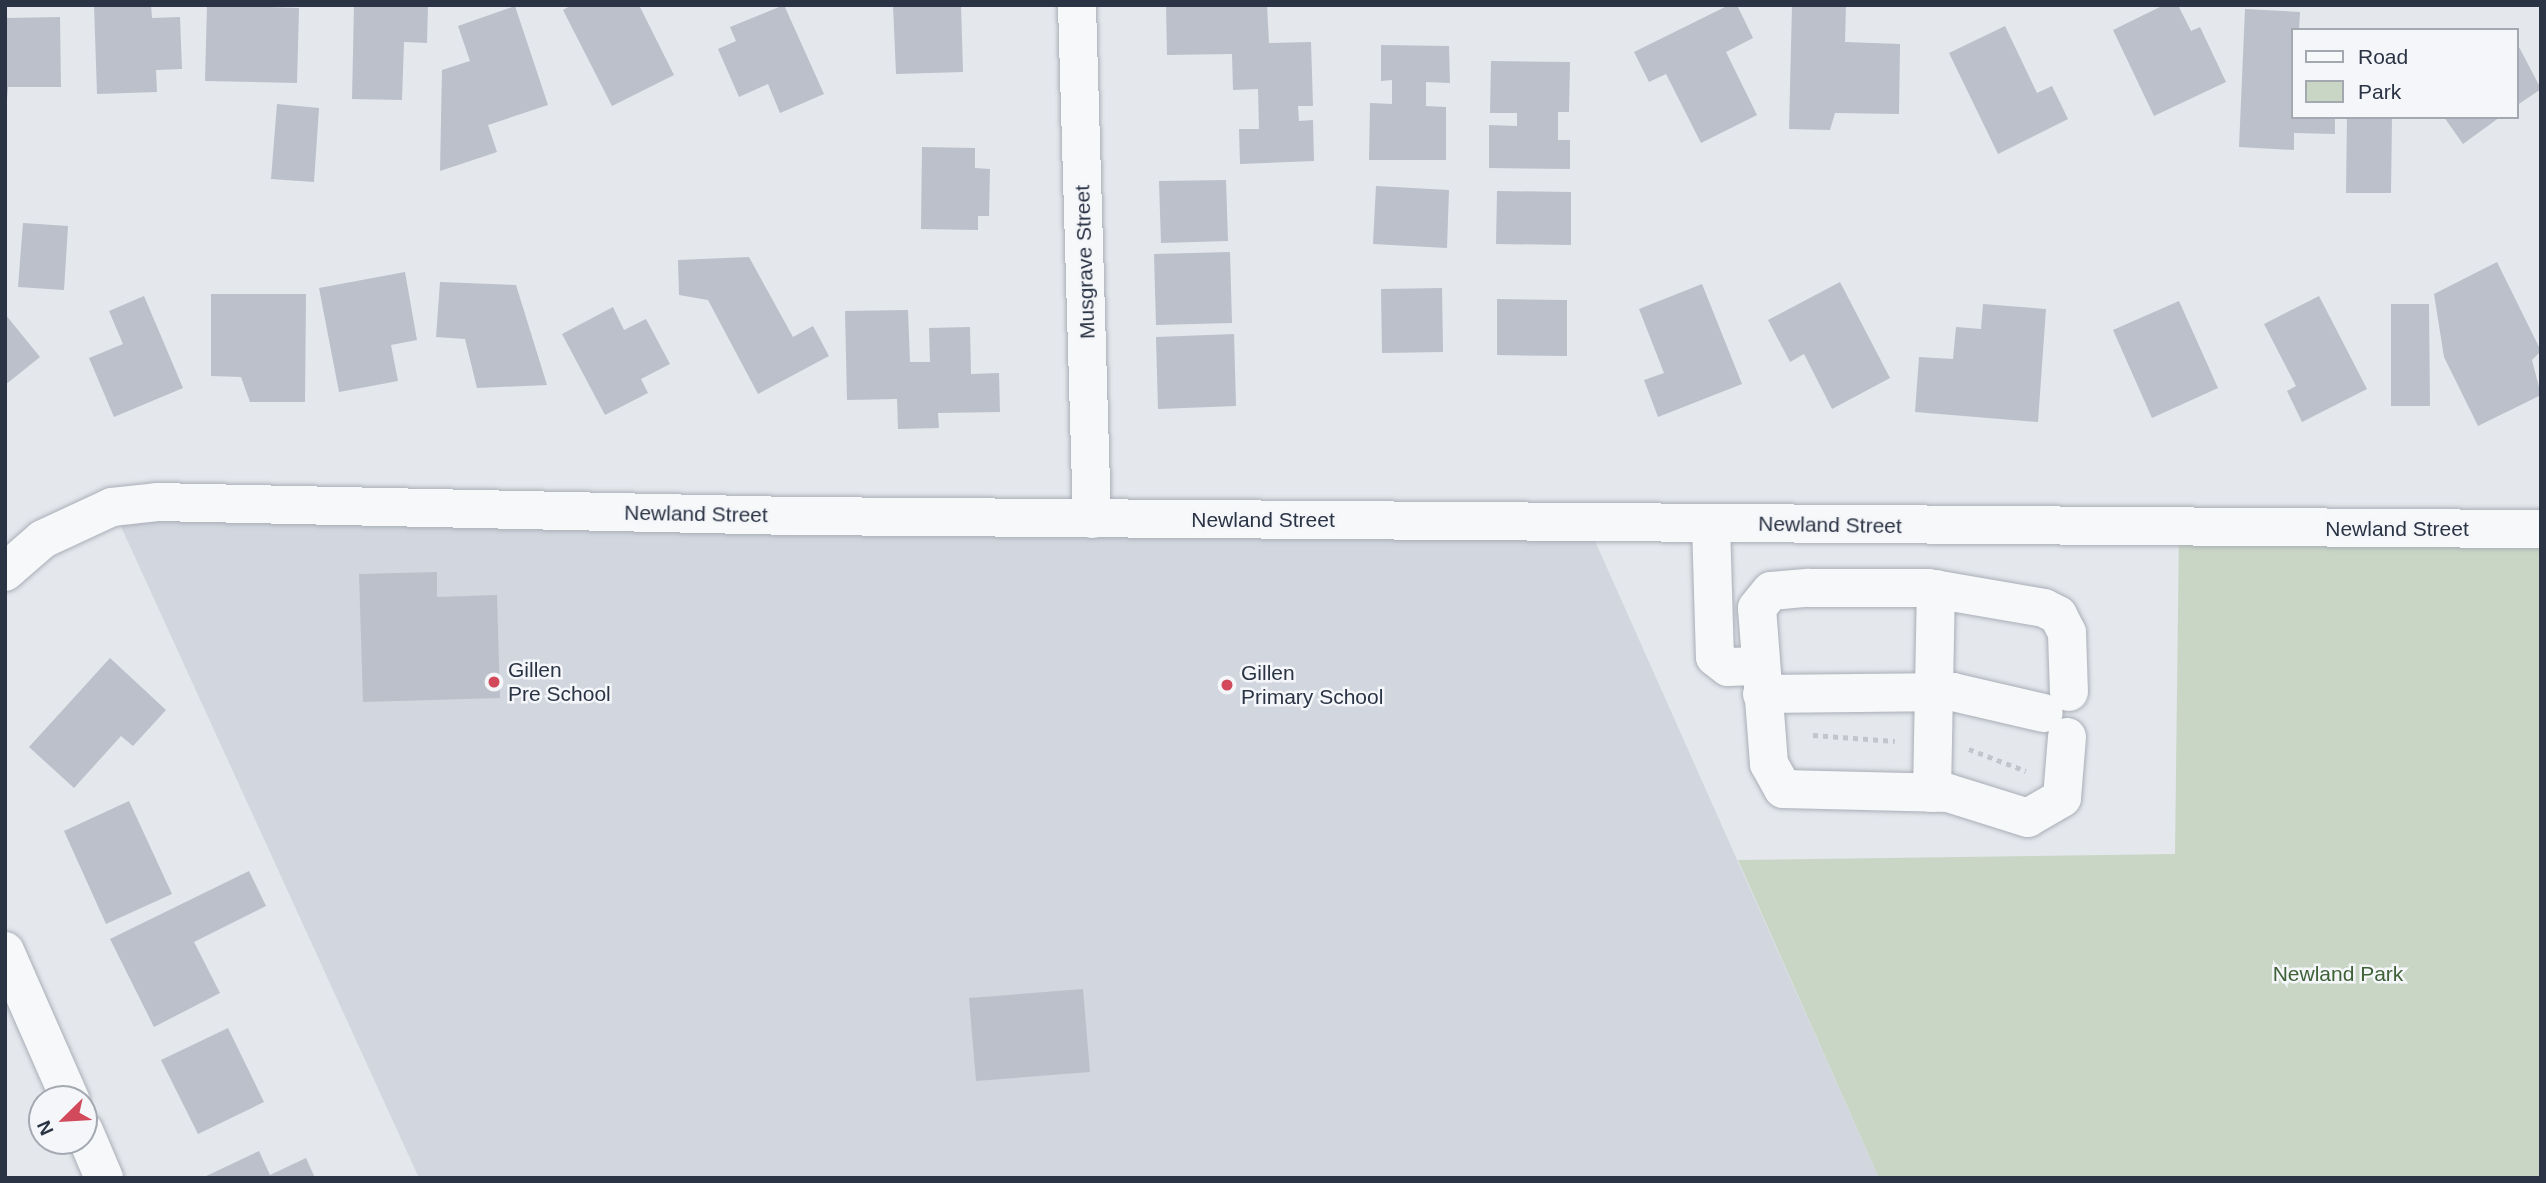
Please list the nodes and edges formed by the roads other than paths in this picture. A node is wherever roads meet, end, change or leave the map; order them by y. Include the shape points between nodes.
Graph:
1 (1077, 5) edge
2 (1092, 519) junction
3 (1711, 524) junction
4 (2541, 529) edge
5 (5, 572) edge
6 (1936, 589) junction
7 (1761, 680) junction
8 (1933, 692) junction
9 (2060, 714) junction
10 (1932, 793) junction
11 (5, 951) edge
12 (64, 1085) edge
13 (94, 1155) edge
14 (104, 1178) edge

1 - 2 street, Musgrave Street
2 - 3 street, Newland Street
2 - 5 street, Newland Street via 157,502 112,507 66,528
3 - 4 street, Newland Street
3 - 7 street via 1715,657
6 - 7 street via 1770,592 1757,608
6 - 8 street
6 - 9 street via 2058,615 2067,633
7 - 8 street
7 - 10 street via 1770,771 1783,789
8 - 9 street
8 - 10 street
9 - 10 street via 2062,798 2038,816 2019,818
11 - 12 street
13 - 14 street

